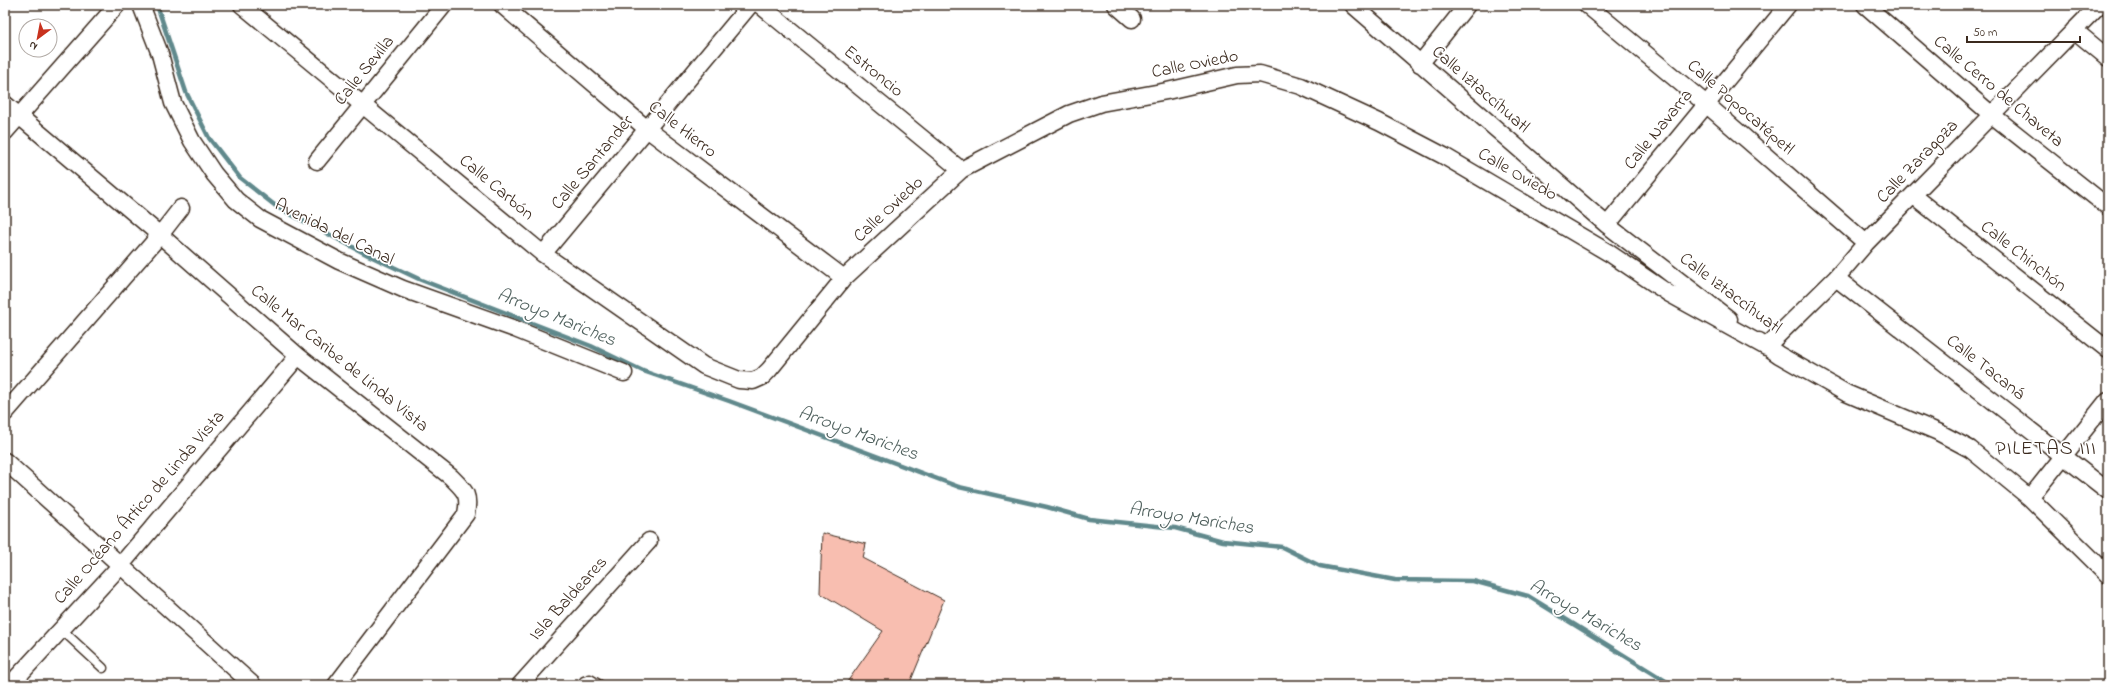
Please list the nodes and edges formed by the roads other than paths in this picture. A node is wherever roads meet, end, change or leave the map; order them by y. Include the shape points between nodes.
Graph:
1 (117, 5) edge
2 (141, 5) edge
3 (242, 5) edge
4 (444, 5) edge
5 (502, 5) edge
6 (750, 5) edge
7 (760, 5) edge
8 (1116, 5) edge
9 (1353, 5) edge
10 (1467, 5) edge
11 (1587, 5) edge
12 (1788, 5) edge
13 (1865, 5) edge
14 (2099, 5) edge
15 (1132, 19) dead end
16 (2074, 30) junction
17 (2108, 58) edge
18 (1420, 64) junction
19 (5, 104) edge
20 (1706, 104) junction
21 (364, 105) junction
22 (1992, 115) junction
23 (19, 116) junction
24 (647, 129) junction
25 (5, 132) edge
26 (317, 161) dead end
27 (961, 170) junction
28 (1914, 196) junction
29 (2108, 207) edge
30 (181, 208) dead end
31 (1607, 225) junction
32 (160, 235) junction
33 (1866, 243) junction
34 (543, 254) junction
35 (844, 278) junction
36 (1836, 278) junction
37 (1766, 347) junction
38 (2108, 350) edge
39 (298, 356) junction
40 (624, 373) dead end
41 (739, 380) joint
42 (2108, 400) edge
43 (5, 413) edge
44 (2065, 456) junction
45 (5, 461) edge
46 (2108, 491) edge
47 (2030, 498) junction
48 (649, 540) dead end
49 (120, 566) junction
50 (2108, 575) edge
51 (61, 629) junction
52 (103, 668) dead end
53 (10, 685) edge
54 (253, 685) edge
55 (336, 685) edge
56 (520, 685) edge
57 (581, 685) edge
58 (600, 685) edge

1 - 23 street
2 - 40 street, Avenida del Canal via 160,54 173,103 192,141 222,184 236,200 260,219 339,261 396,286 515,329
3 - 21 street, Calle Carbón
4 - 21 street, Calle Sevilla
5 - 24 street, Calle Hierro
6 - 24 street, Calle Santander
7 - 27 street, Estroncio
8 - 15 street
9 - 18 street, Calle Iztaccíhuatl
10 - 18 street
11 - 20 street, Calle Popocatépetl
12 - 20 street, Calle Navarra
13 - 22 street, Calle Cerro de Chaveta
14 - 16 street, Calle Zaragoza
16 - 17 street
16 - 22 street, Calle Zaragoza
18 - 31 street, Calle Iztaccíhuatl
19 - 23 street, Calle Mar Caribe de Linda Vista
20 - 31 street, Calle Navarra
20 - 33 street, Calle Popocatépetl
21 - 26 street, Calle Sevilla
21 - 34 street, Calle Carbón
22 - 28 street, Calle Zaragoza
22 - 29 street, Calle Cerro de Chaveta
23 - 25 street
23 - 32 street, Calle Mar Caribe de Linda Vista
24 - 34 street, Calle Santander
24 - 35 street, Calle Hierro
27 - 35 street, Calle Oviedo
27 - 37 street, Calle Oviedo via 1069,114 1101,103 1167,91 1237,74 1260,74 1301,86 1380,122 1444,156 1609,253 1668,293
28 - 33 street, Calle Zaragoza
28 - 38 street, Calle Chinchón
30 - 32 street
31 - 37 street, Calle Iztaccíhuatl
32 - 39 street, Calle Mar Caribe de Linda Vista
32 - 43 street
33 - 36 street, Calle Zaragoza
34 - 41 street, Calle Carbón via 704,366
35 - 41 street, Calle Oviedo via 762,377 753,381
36 - 37 street, Calle Zaragoza
36 - 44 street, Calle Tacaná
37 - 47 street, Calle Iztaccíhuatl via 1846,393 1938,432 1970,449
39 - 49 street, Calle Océano Ártico de Linda Vista
39 - 55 street, Calle Mar Caribe de Linda Vista via 452,477 469,500 466,514
42 - 44 street
44 - 46 street, Calle Tacaná
44 - 47 street
45 - 49 street
47 - 50 street, Calle Iztaccíhuatl
48 - 56 street, Isla Baldeares
49 - 51 street, Calle Océano Ártico de Linda Vista
49 - 54 street
51 - 52 lane
51 - 53 street, Calle Océano Ártico de Linda Vista
57 - 58 lane via 590,679

